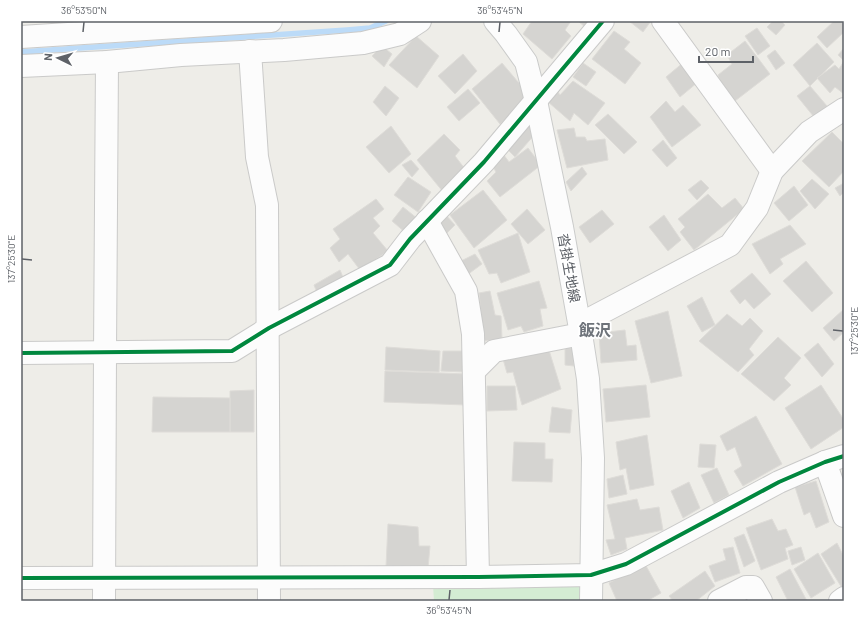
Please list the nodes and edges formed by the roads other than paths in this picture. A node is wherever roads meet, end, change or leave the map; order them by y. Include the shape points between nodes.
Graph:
1 (271, 21) edge
2 (420, 21) edge
3 (495, 21) edge
4 (603, 21) edge
5 (663, 21) edge
6 (21, 37) edge
7 (250, 51) junction
8 (107, 62) junction
9 (21, 66) edge
10 (536, 101) junction
11 (844, 109) edge
12 (772, 171) junction
13 (427, 221) junction
14 (269, 328) junction
15 (580, 329) junction
16 (21, 352) edge
17 (104, 352) junction
18 (474, 371) junction
19 (834, 459) edge
20 (844, 516) edge
21 (591, 575) junction
22 (478, 577) junction
23 (21, 578) edge
24 (104, 578) junction
25 (270, 578) junction
26 (844, 598) edge
27 (104, 601) edge
28 (270, 601) edge
29 (591, 601) edge
30 (719, 601) edge
31 (761, 601) edge
32 (840, 601) edge

1 - 6 street
2 - 7 street via 400,34 363,43
3 - 10 street, 沓掛生地線 via 526,62
4 - 10 street
5 - 12 street
7 - 8 street
7 - 14 street via 257,157 267,206
8 - 9 street
8 - 17 street
10 - 13 street via 484,162
10 - 15 street, 沓掛生地線
11 - 12 street via 809,132
12 - 15 street via 757,208 730,246
13 - 14 street via 390,265
13 - 18 street via 466,291 473,334
14 - 17 street via 232,352
14 - 25 street
15 - 18 street via 494,350
15 - 21 street, 沓掛生地線 via 588,378 593,458
16 - 17 street
17 - 24 street
18 - 22 street
19 - 20 street
19 - 21 street via 779,482 626,564
21 - 22 street
21 - 29 street, 沓掛生地線
22 - 25 street
23 - 24 street
24 - 25 street
24 - 27 street
25 - 28 street
26 - 32 street
30 - 31 street via 746,587 753,587

